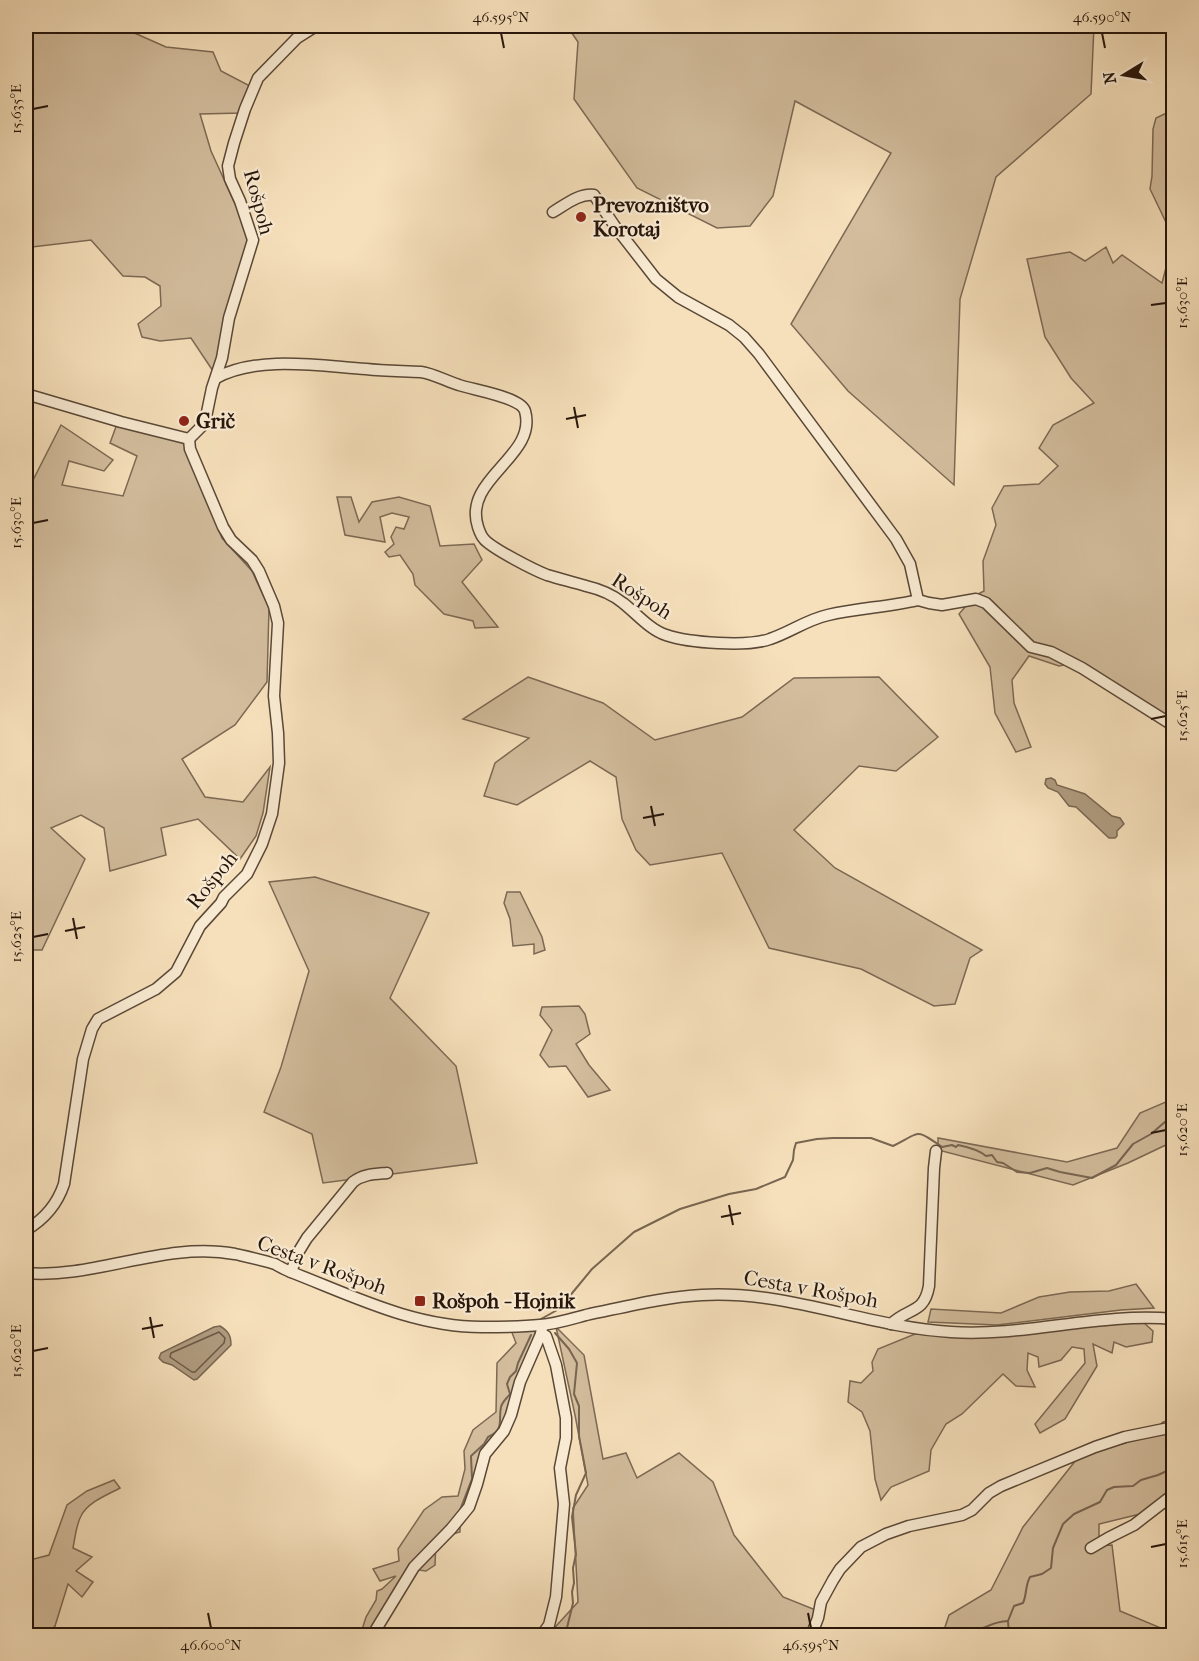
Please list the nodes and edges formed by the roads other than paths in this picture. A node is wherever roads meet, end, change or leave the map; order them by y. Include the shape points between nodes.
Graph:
1 (316, 26) edge
2 (553, 212) dead end
3 (216, 378) junction
4 (26, 394) edge
5 (189, 439) junction
6 (918, 600) junction
7 (1173, 726) edge
8 (936, 1151) dead end
9 (387, 1173) dead end
10 (26, 1230) edge
11 (291, 1272) junction
12 (26, 1273) edge
13 (1173, 1319) edge
14 (891, 1324) junction
15 (542, 1329) junction
16 (1173, 1427) edge
17 (1173, 1494) edge
18 (1091, 1548) dead end
19 (372, 1635) edge
20 (541, 1635) edge
21 (811, 1635) edge

1 - 3 street, Rošpoh via 297,38 258,78 234,143 228,166 230,180 253,240
2 - 6 street via 578,197 594,195 662,285 744,337 896,539 910,564
3 - 5 street, Rošpoh via 202,426
3 - 6 street, Rošpoh via 273,365 421,372 505,397 521,406 526,420 523,439 478,496 475,513 484,540 544,574 601,590 664,634 712,643 766,640 827,615
4 - 5 street
5 - 10 street, Rošpoh via 223,527 259,572 278,623 274,696 279,763 272,814 247,873 200,926 176,972 156,989 98,1019 92,1029 83,1059 64,1184 51,1210
6 - 7 street, Rošpoh via 942,605 976,599 986,603 1031,647 1082,668
8 - 14 street via 927,1298
9 - 11 street via 366,1175 353,1182 307,1238
11 - 12 street, Cesta v Rošpoh via 233,1254 204,1251 70,1272
11 - 15 street, Cesta v Rošpoh via 420,1320
13 - 14 street, Cesta v Rošpoh via 1126,1318 970,1333
14 - 15 street, Cesta v Rošpoh via 769,1297 723,1294 665,1298
15 - 19 street via 520,1382 512,1415 485,1454 470,1507 414,1567
15 - 20 street via 556,1365 566,1438 560,1468 564,1503 556,1597 549,1625
16 - 21 street via 1095,1447 1001,1486 962,1515 909,1526 867,1544 833,1580
17 - 18 street via 1134,1525

